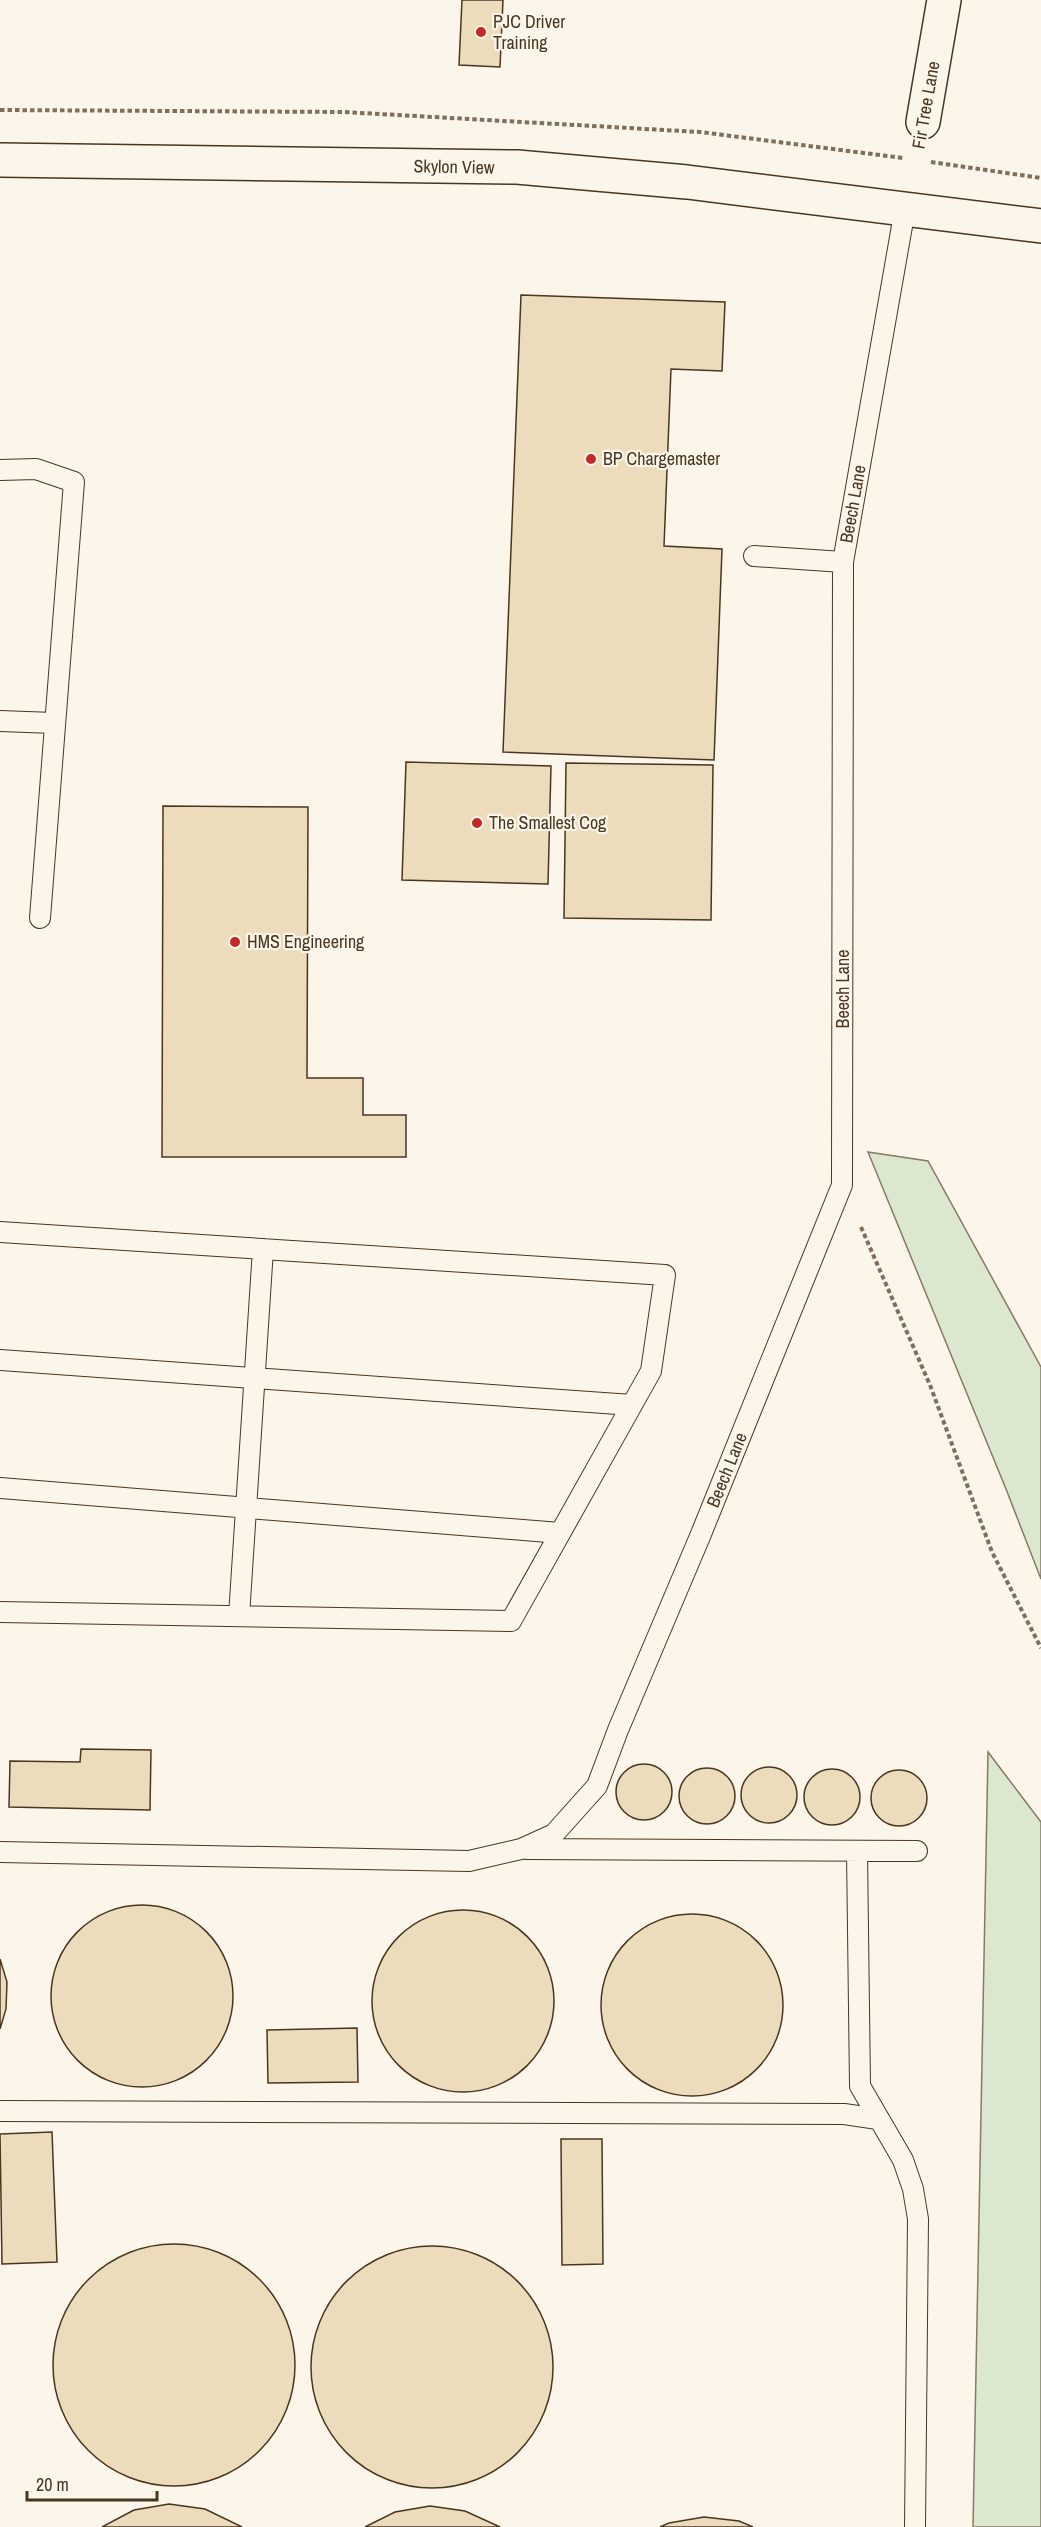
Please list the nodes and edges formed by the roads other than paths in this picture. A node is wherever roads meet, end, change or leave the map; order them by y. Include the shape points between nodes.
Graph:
1 (944, 0) edge
2 (923, 122) dead end
3 (0, 159) edge
4 (905, 209) junction
5 (1041, 226) edge
6 (0, 470) edge
7 (754, 556) dead end
8 (843, 562) junction
9 (0, 722) edge
10 (54, 723) junction
11 (40, 918) dead end
12 (0, 1232) edge
13 (263, 1249) junction
14 (0, 1360) edge
15 (255, 1378) junction
16 (632, 1405) junction
17 (0, 1488) edge
18 (246, 1508) junction
19 (560, 1533) junction
20 (0, 1612) edge
21 (239, 1616) junction
22 (521, 1849) junction
23 (857, 1851) junction
24 (916, 1851) dead end
25 (0, 1852) edge
26 (0, 2111) edge
27 (878, 2119) junction
28 (915, 2527) edge

1 - 2 street, Fir Tree Lane
3 - 4 street, Skylon View via 517,167 687,182
4 - 5 street, Skylon View
4 - 8 lane, Beech Lane
6 - 10 lane via 36,469 74,482
7 - 8 lane
8 - 22 lane, Beech Lane via 842,1185 597,1786 554,1834
9 - 10 lane
10 - 11 lane
12 - 13 lane
13 - 15 lane
13 - 16 lane via 665,1275 651,1371
14 - 15 lane
15 - 16 lane
15 - 18 lane
16 - 19 lane
17 - 18 lane
18 - 19 lane
18 - 21 lane
19 - 21 lane via 511,1622
20 - 21 lane
22 - 23 lane
22 - 25 lane via 469,1861
23 - 24 lane
23 - 27 lane via 860,2086
26 - 27 lane via 844,2114
27 - 28 lane via 903,2160 918,2219

